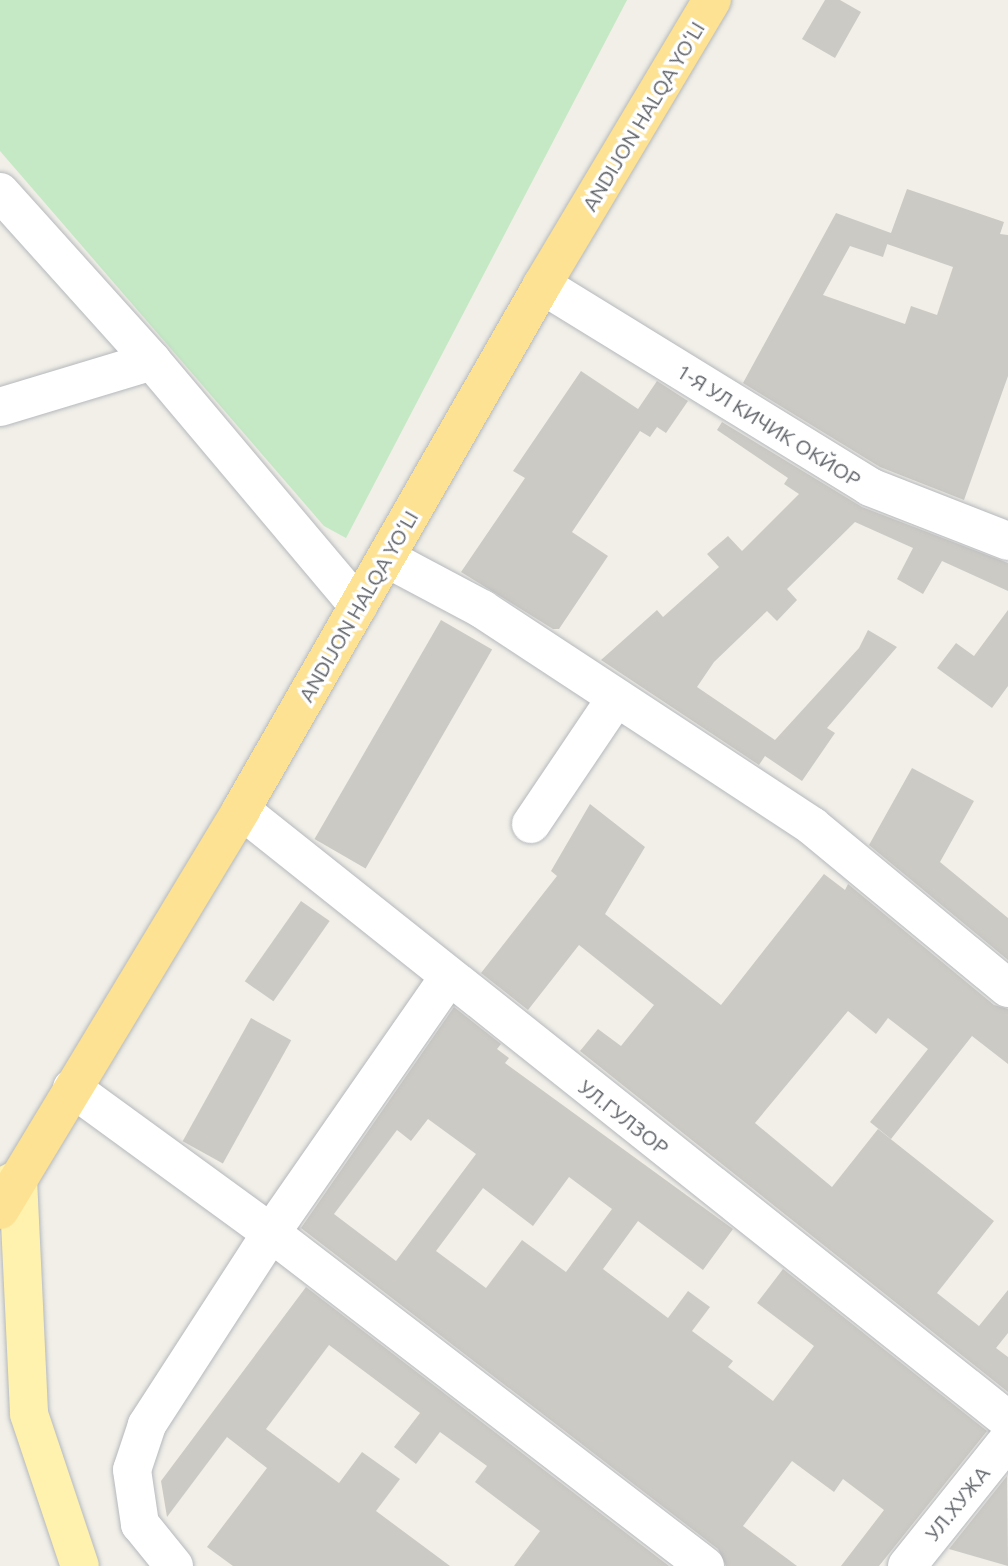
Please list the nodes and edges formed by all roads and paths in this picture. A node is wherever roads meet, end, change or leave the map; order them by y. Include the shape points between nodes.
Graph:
1 (712, 0) edge
2 (0, 192) edge
3 (542, 285) junction
4 (152, 361) junction
5 (0, 407) edge
6 (1008, 541) edge
7 (386, 558) junction
8 (358, 606) junction
9 (616, 698) junction
10 (241, 810) junction
11 (531, 824) dead end
12 (448, 978) junction
13 (1008, 988) edge
14 (72, 1088) junction
15 (6, 1193) edge
16 (271, 1233) junction
17 (1008, 1420) edge
18 (1008, 1440) edge
19 (916, 1564) edge
20 (80, 1566) edge
21 (174, 1566) edge
22 (705, 1566) edge

1 - 3 highway, ANDIJON HALQA YO‘LI
2 - 4 street
3 - 6 street, 1-Я УЛ КИЧИК ОКЙОР via 870,487
3 - 7 highway, ANDIJON HALQA YO‘LI
4 - 5 street
4 - 8 street
7 - 8 highway, ANDIJON HALQA YO‘LI
7 - 9 street via 482,609
8 - 10 highway, ANDIJON HALQA YO‘LI
9 - 11 street
9 - 13 street via 812,825
10 - 12 street, УЛ.ГУЛЗОР
10 - 14 highway, ANDIJON HALQA YO‘LI
12 - 16 street
12 - 17 street, УЛ.ГУЛЗОР
14 - 15 highway, ANDIJON HALQA YO‘LI
14 - 16 street
15 - 20 main road via 29,1414
16 - 21 street via 147,1425 132,1470 140,1524
16 - 22 street
18 - 19 street, УЛ.ХУЖА

